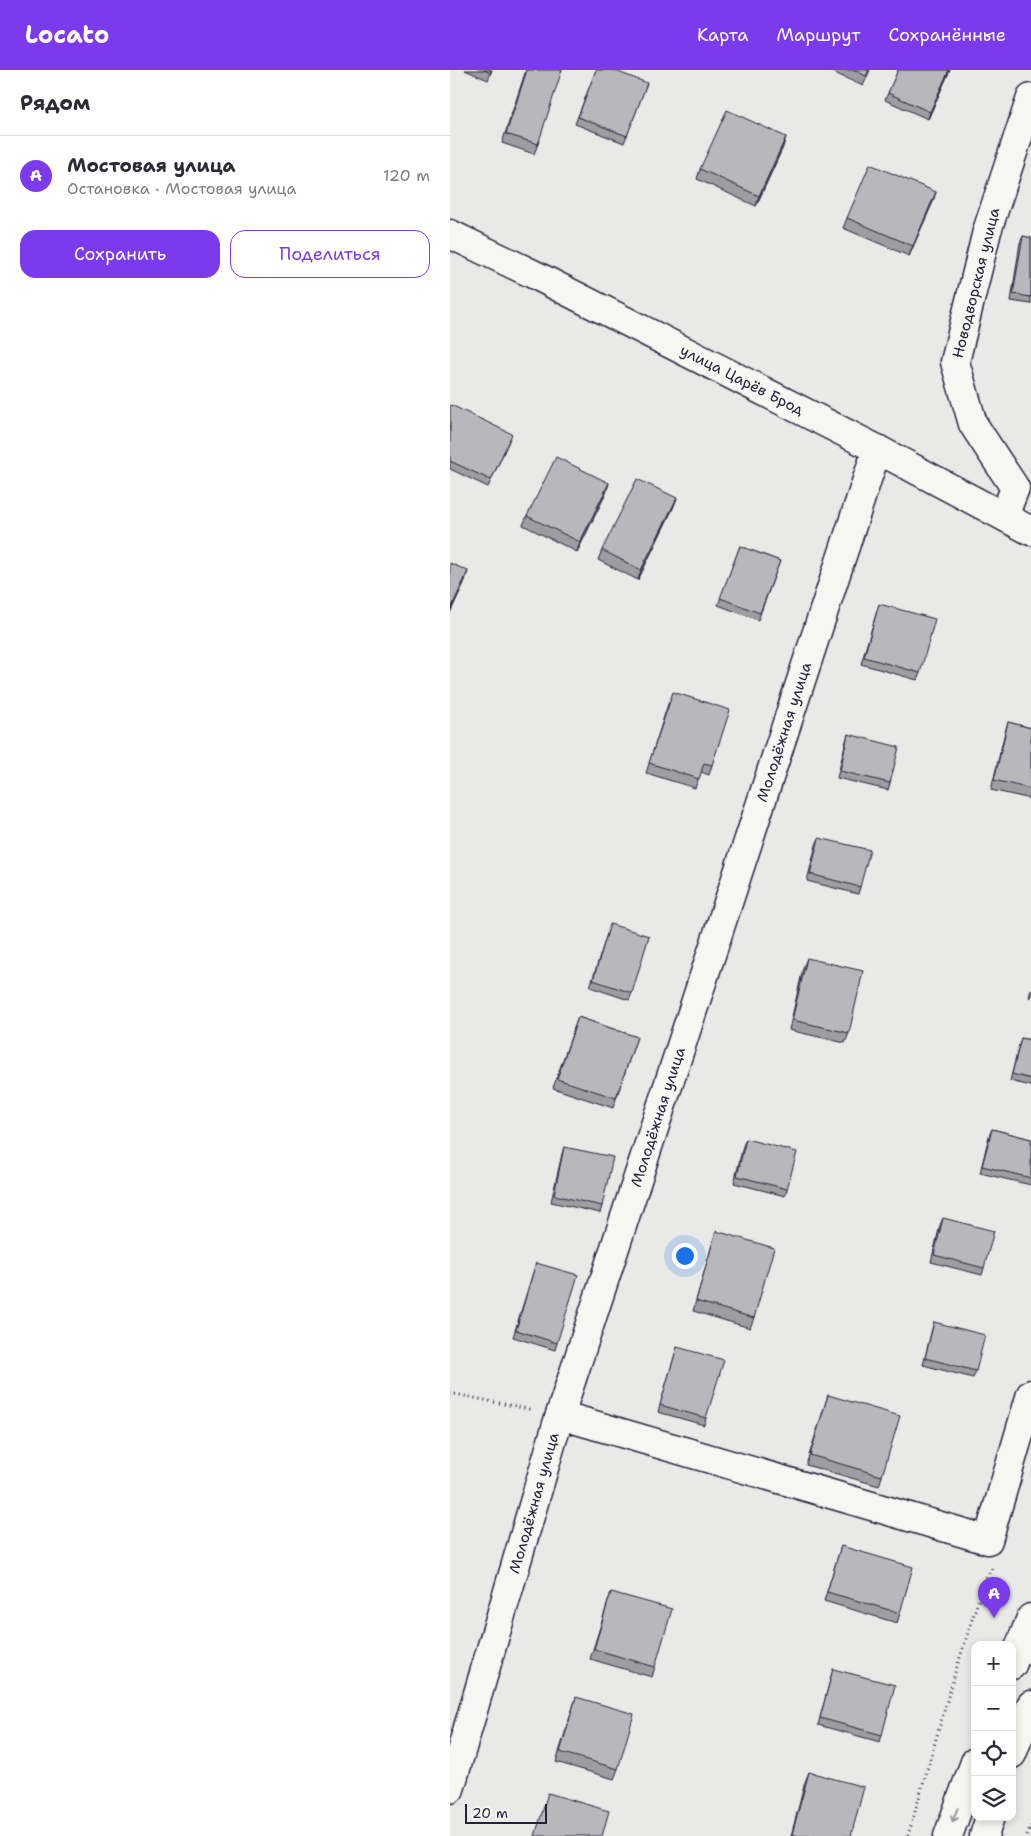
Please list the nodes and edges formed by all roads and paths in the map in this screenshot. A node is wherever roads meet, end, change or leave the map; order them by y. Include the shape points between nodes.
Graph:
1 (1031, 98) edge
2 (450, 234) edge
3 (877, 449) junction
4 (1004, 516) junction
5 (1031, 531) edge
6 (450, 1393) edge
7 (1031, 1394) edge
8 (560, 1415) junction
9 (994, 1564) dead end
10 (1031, 1618) edge
11 (1016, 1654) edge
12 (1031, 1705) edge
13 (1016, 1744) edge
14 (971, 1773) edge
15 (450, 1789) edge
16 (989, 1821) edge
17 (1031, 1826) edge
18 (908, 1836) edge
19 (948, 1836) edge
20 (984, 1836) edge
21 (1027, 1836) edge

1 - 4 street, Новодворская улица via 987,231 955,362 973,424 1015,488
2 - 3 street, улица Царёв Брод
3 - 4 street, улица Царёв Брод
3 - 8 street, Молодёжная улица
4 - 5 street, улица Царёв Брод
6 - 8 path
7 - 8 street via 988,1540
8 - 15 street, Молодёжная улица
9 - 18 path via 985,1579 958,1664
10 - 11 street
12 - 13 street
14 -> 19 street
16 - 20 street
17 - 21 path

